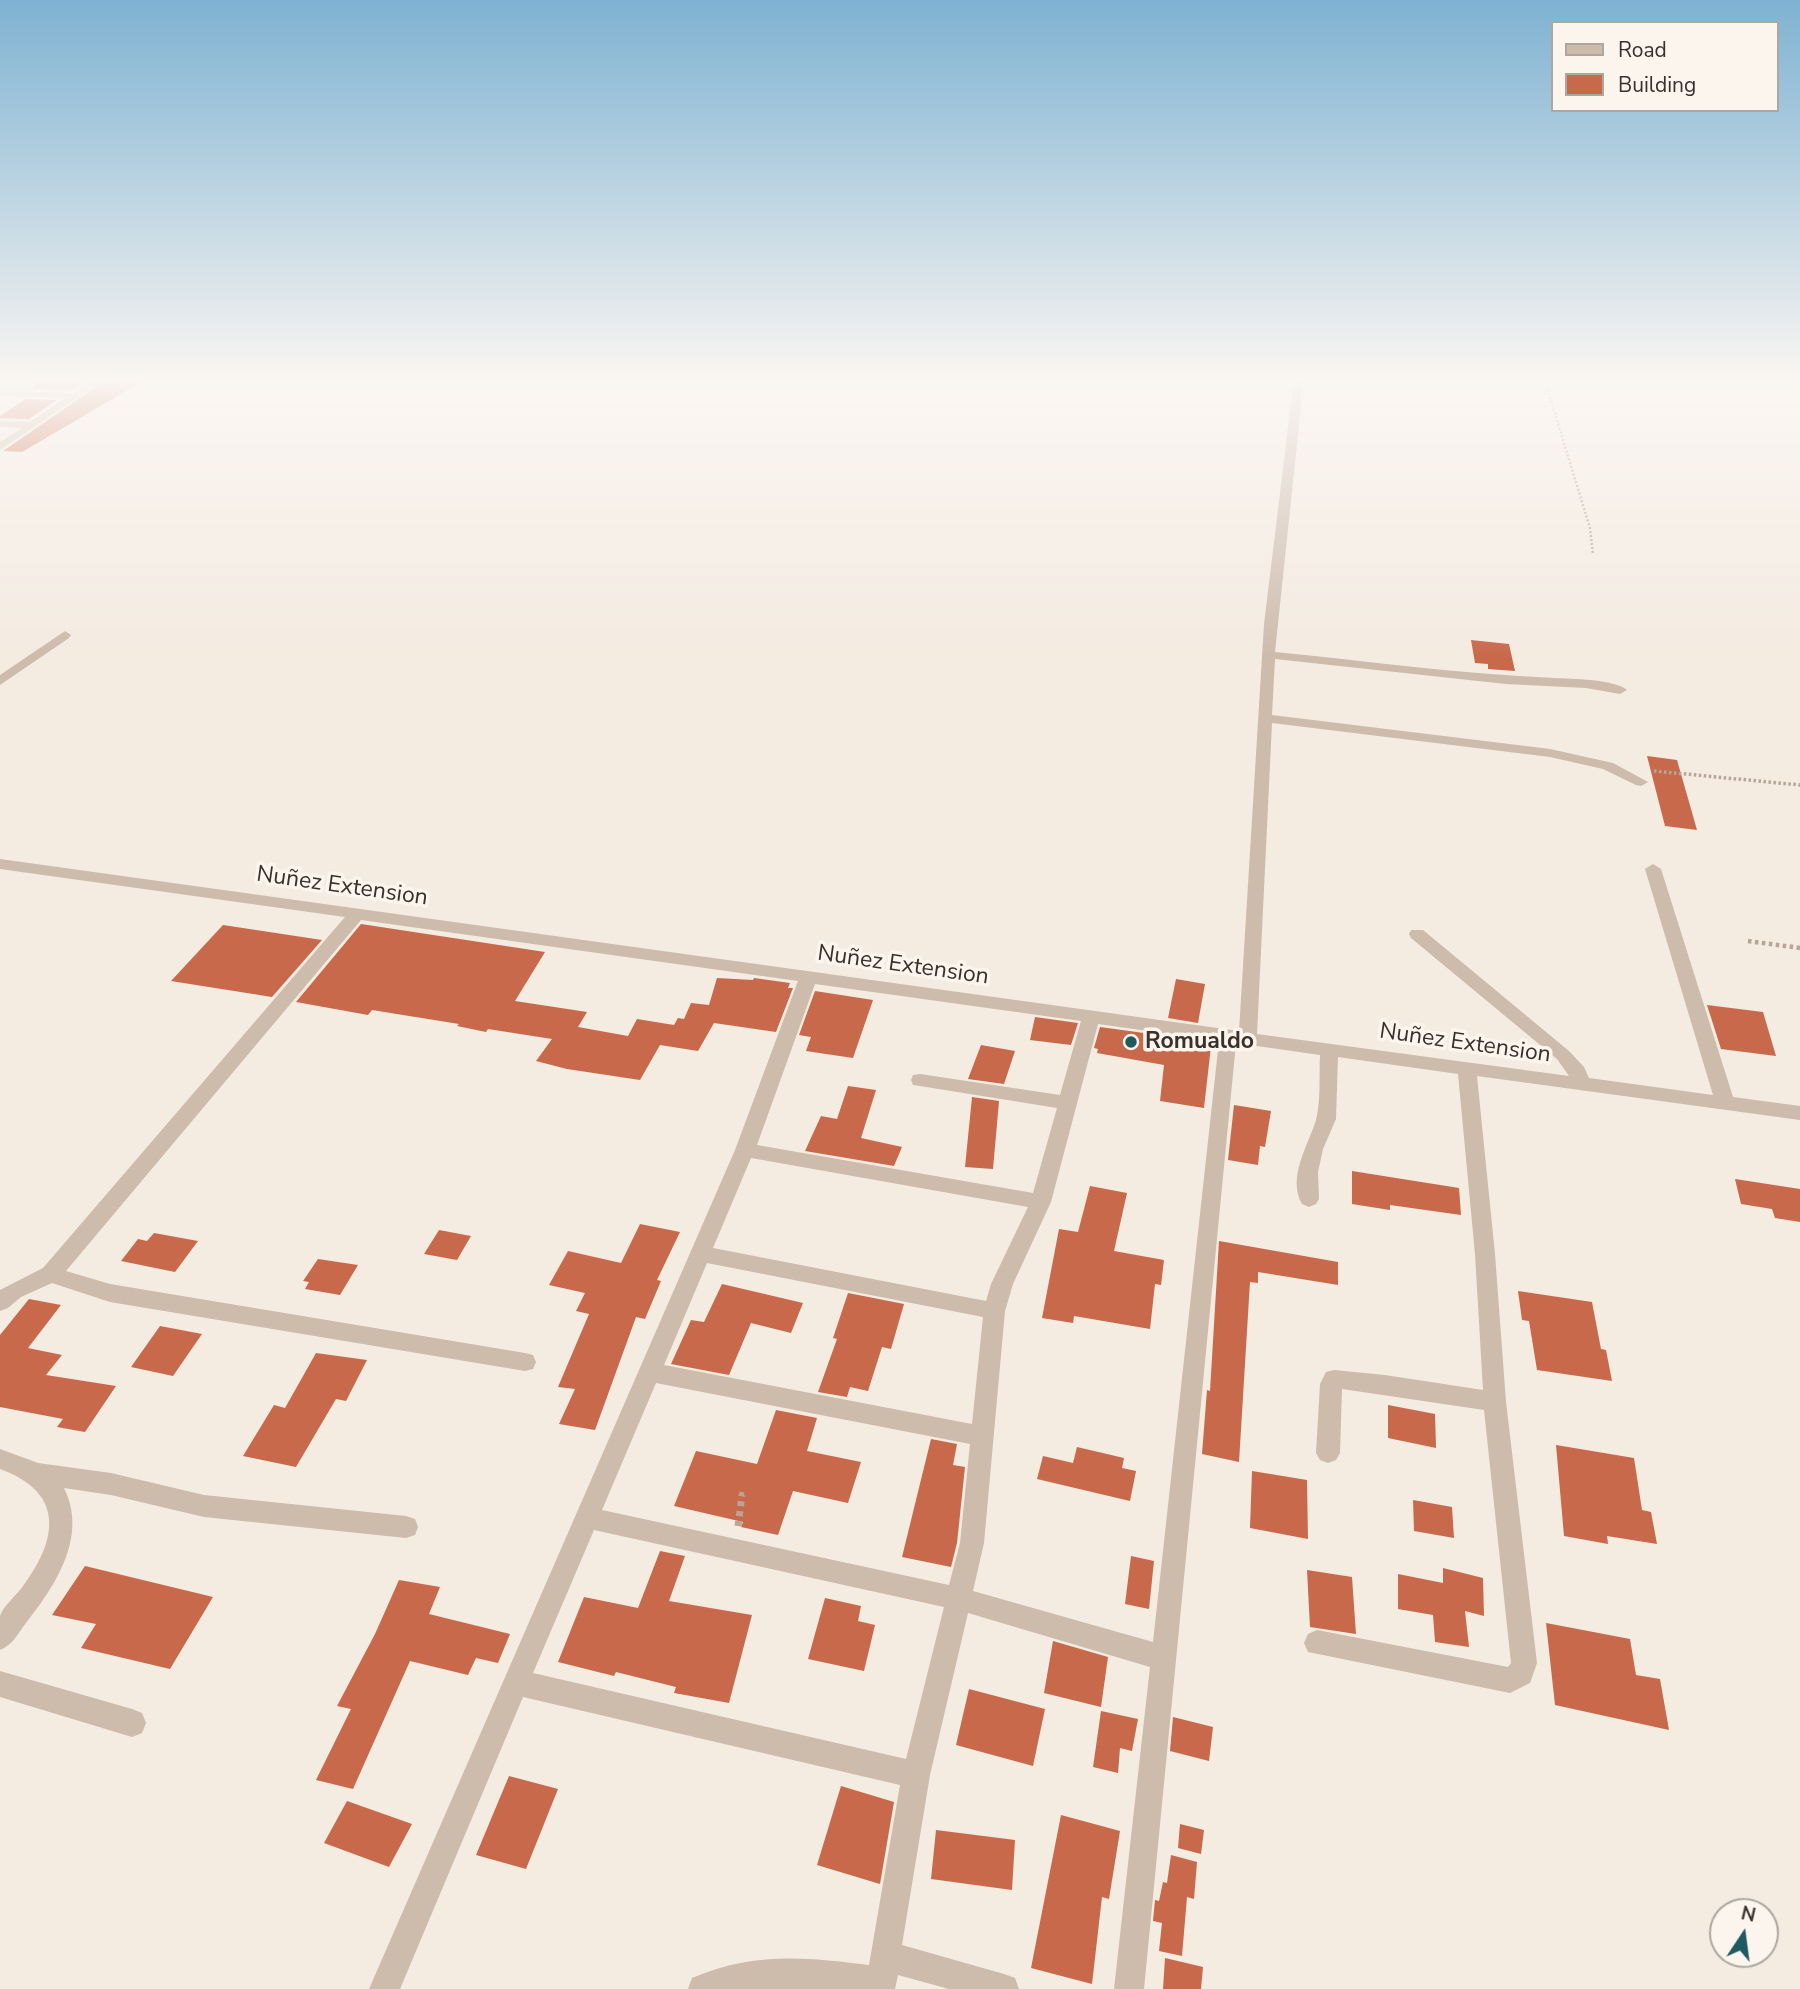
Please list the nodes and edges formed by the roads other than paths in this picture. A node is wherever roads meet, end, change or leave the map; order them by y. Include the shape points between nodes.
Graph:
1 (1289, 471) edge
2 (65, 635) dead end
3 (1269, 655) junction
4 (0, 681) edge
5 (1620, 690) dead end
6 (1265, 718) junction
7 (1642, 782) dead end
8 (0, 864) edge
9 (1653, 869) dead end
10 (357, 914) junction
11 (1417, 934) dead end
12 (808, 978) junction
13 (1091, 1017) junction
14 (1238, 1037) junction
15 (1329, 1050) junction
16 (1467, 1069) junction
17 (920, 1080) dead end
18 (1581, 1084) junction
19 (1726, 1102) junction
20 (1069, 1103) junction
21 (1800, 1112) edge
22 (745, 1150) junction
23 (1309, 1199) dead end
24 (1041, 1202) junction
25 (701, 1254) junction
26 (51, 1274) junction
27 (0, 1301) edge
28 (994, 1311) junction
29 (525, 1362) dead end
30 (649, 1372) junction
31 (1495, 1402) junction
32 (982, 1436) junction
33 (1328, 1453) dead end
34 (0, 1460) edge
35 (38, 1474) junction
36 (585, 1517) junction
37 (406, 1527) dead end
38 (960, 1599) junction
39 (0, 1637) edge
40 (1317, 1643) dead end
41 (1164, 1658) junction
42 (514, 1682) junction
43 (0, 1684) edge
44 (132, 1723) dead end
45 (916, 1775) junction
46 (882, 1976) edge
47 (384, 1989) edge
48 (703, 1989) edge
49 (1004, 1989) edge
50 (1129, 1989) edge

1 - 3 street
2 - 4 street
3 - 5 street
3 - 6 street
6 - 7 street via 1549,753 1608,766
6 - 14 street
8 - 10 street, Nuñez Extension
9 - 19 street
10 - 12 street, Nuñez Extension
10 - 26 street
11 - 18 street via 1563,1055
12 - 13 street, Nuñez Extension
12 - 22 street
13 - 14 street, Nuñez Extension
13 - 20 street
14 - 15 street, Nuñez Extension
14 - 41 street via 1212,1209
15 - 16 street, Nuñez Extension
15 - 23 street via 1326,1119 1308,1172
16 - 18 street, Nuñez Extension
16 - 31 street
17 - 20 street
18 - 19 street, Nuñez Extension
19 - 21 street, Nuñez Extension
20 - 24 street
22 - 24 street
22 - 25 street
24 - 28 street
25 - 28 street
25 - 30 street
26 - 27 street
26 - 29 street via 110,1293
28 - 32 street
30 - 32 street
30 - 36 street
31 - 33 street via 1334,1379
31 - 40 street via 1524,1663 1521,1674 1510,1680
32 - 38 street via 972,1543
34 - 35 street
35 - 37 street via 111,1484 204,1506
35 - 39 street via 56,1494 62,1533 42,1580
36 - 38 street
36 - 42 street
38 - 41 street
38 - 45 street
41 - 50 street
42 - 45 street
42 - 47 street
43 - 44 street
45 - 46 street
46 - 48 street via 767,1971
46 - 49 street

